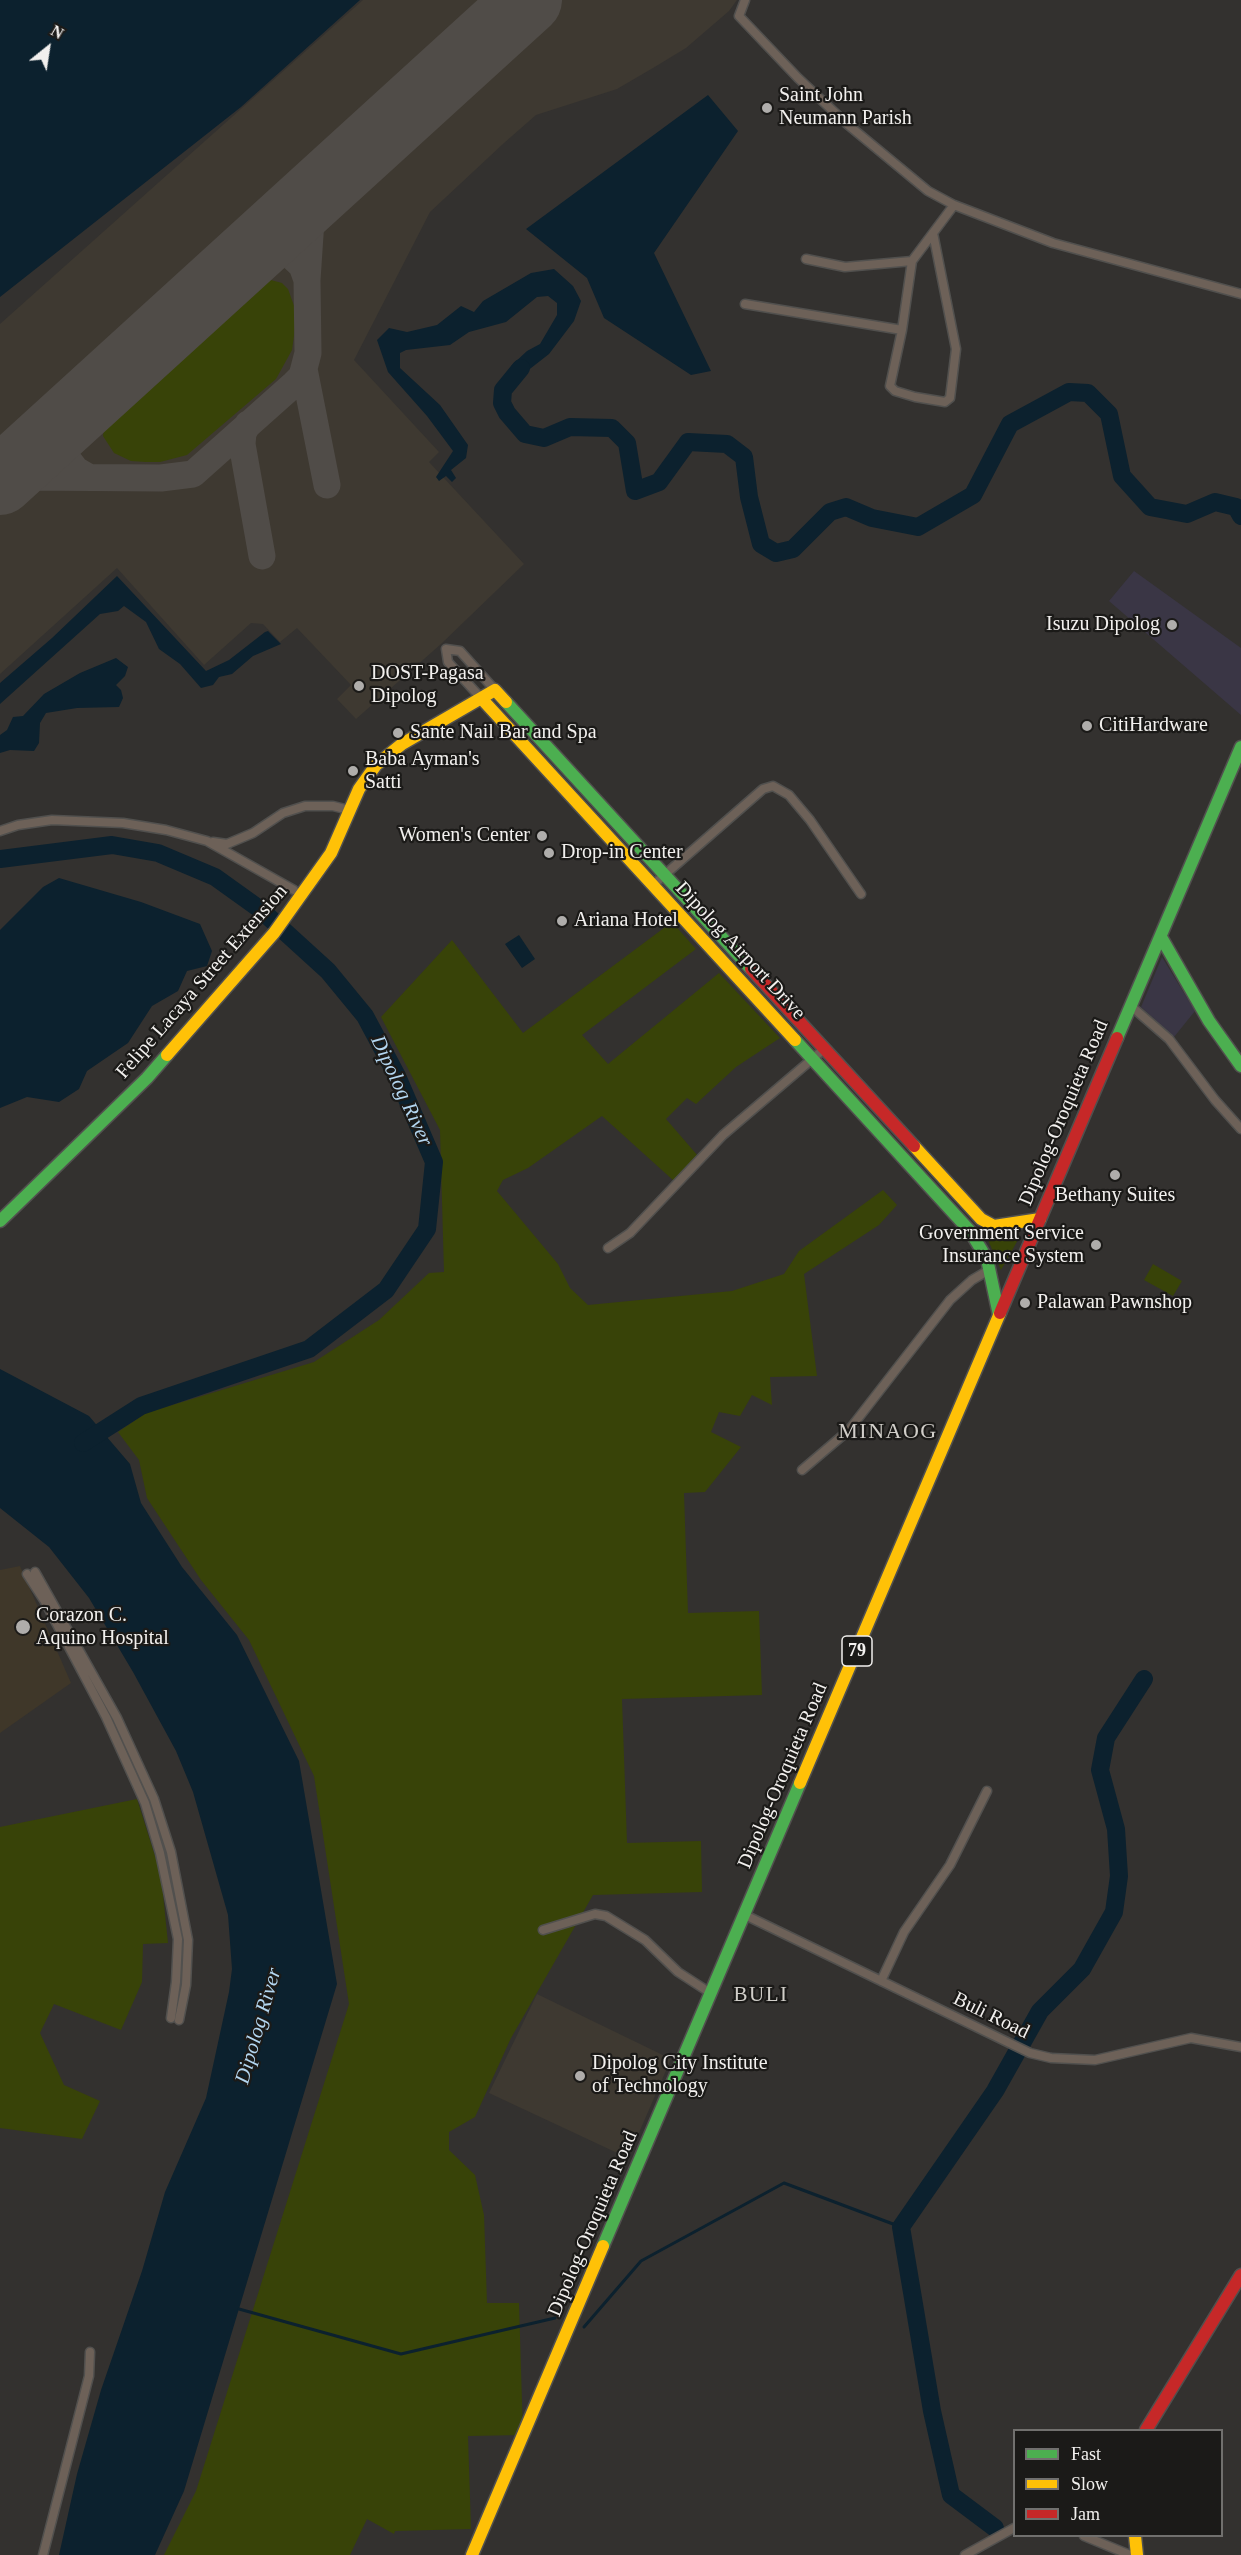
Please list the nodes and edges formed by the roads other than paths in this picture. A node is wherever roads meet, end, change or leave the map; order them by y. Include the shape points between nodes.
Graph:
1 (745, 0) edge
2 (954, 205) junction
3 (933, 233) junction
4 (806, 259) dead end
5 (912, 261) junction
6 (1241, 294) edge
7 (745, 304) dead end
8 (902, 330) junction
9 (495, 690) junction
10 (481, 698) junction
11 (1241, 747) edge
12 (350, 810) junction
13 (0, 831) edge
14 (207, 841) junction
15 (665, 875) junction
16 (653, 885) junction
17 (294, 890) dead end
18 (861, 894) dead end
19 (1161, 937) junction
20 (1131, 1006) junction
21 (824, 1049) junction
22 (813, 1059) junction
23 (1241, 1065) edge
24 (1241, 1129) edge
25 (981, 1219) junction
26 (1040, 1220) junction
27 (0, 1221) edge
28 (970, 1230) junction
29 (608, 1248) dead end
30 (990, 1269) junction
31 (999, 1315) junction
32 (802, 1470) dead end
33 (31, 1573) dead end
34 (987, 1791) dead end
35 (745, 1915) junction
36 (543, 1930) dead end
37 (881, 1981) junction
38 (712, 1994) junction
39 (175, 2019) dead end
40 (1241, 2047) edge
41 (1241, 2275) edge
42 (90, 2352) dead end
43 (1147, 2429) edge
44 (1013, 2529) edge
45 (1089, 2537) edge
46 (1135, 2537) edge
47 (42, 2555) edge
48 (472, 2555) edge
49 (965, 2555) edge
50 (1130, 2555) edge
51 (1137, 2555) edge

1 - 2 street via 739,16 798,78 883,154
2 - 3 street
2 - 6 street via 1053,243
3 - 5 street
3 - 8 street via 956,349 948,401 891,388
4 - 5 street via 845,267
5 - 8 street
7 - 8 street
9 - 10 main road, Felipe Lacaya Street Extension
9 - 10 street via 460,651 446,649 448,662
9 - 15 main road, Dipolog Airport Drive
10 - 12 main road, Felipe Lacaya Street Extension via 388,754 367,777
10 - 16 main road, Dipolog Airport Drive
11 - 19 main road, Dipolog-Oroquieta Road / 79
12 - 14 street via 305,806 283,813 227,844
12 - 27 main road, Felipe Lacaya Street Extension via 331,853 274,933 147,1078
13 - 14 street via 33,822 78,820 166,830
14 - 17 street
15 - 16 street
15 - 18 street via 763,789 773,786 789,795 810,820
15 - 21 main road, Dipolog Airport Drive
16 - 22 main road, Dipolog Airport Drive
19 - 20 main road, Dipolog-Oroquieta Road / 79
19 - 23 main road via 1209,1021
20 - 24 street via 1169,1039
20 - 26 main road, Dipolog-Oroquieta Road / 79
21 - 22 street
21 - 25 main road, Dipolog Airport Drive
22 - 28 main road, Dipolog Airport Drive
22 - 29 street via 717,1140 640,1223
25 - 26 main road via 994,1226
25 - 28 main road
26 - 31 main road, Dipolog-Oroquieta Road / 79
28 - 30 main road, Dipolog Airport Drive
30 - 31 main road, Dipolog Airport Drive
30 - 32 street via 950,1300 849,1430
31 - 35 main road, Dipolog-Oroquieta Road / 79
33 - 39 street via 117,1718 154,1799 171,1852 188,1940 186,1985
34 - 37 street via 950,1865 904,1932
35 - 37 street, Buli Road
35 - 38 main road, Dipolog-Oroquieta Road / 79
36 - 38 street via 601,1914 645,1940 671,1966
37 - 40 street, Buli Road via 1030,2053 1051,2058 1095,2060 1191,2038
38 - 48 main road, Dipolog-Oroquieta Road / 79
41 - 43 main road
42 - 47 street via 89,2376
44 - 49 street
45 - 50 street
46 - 51 main road

